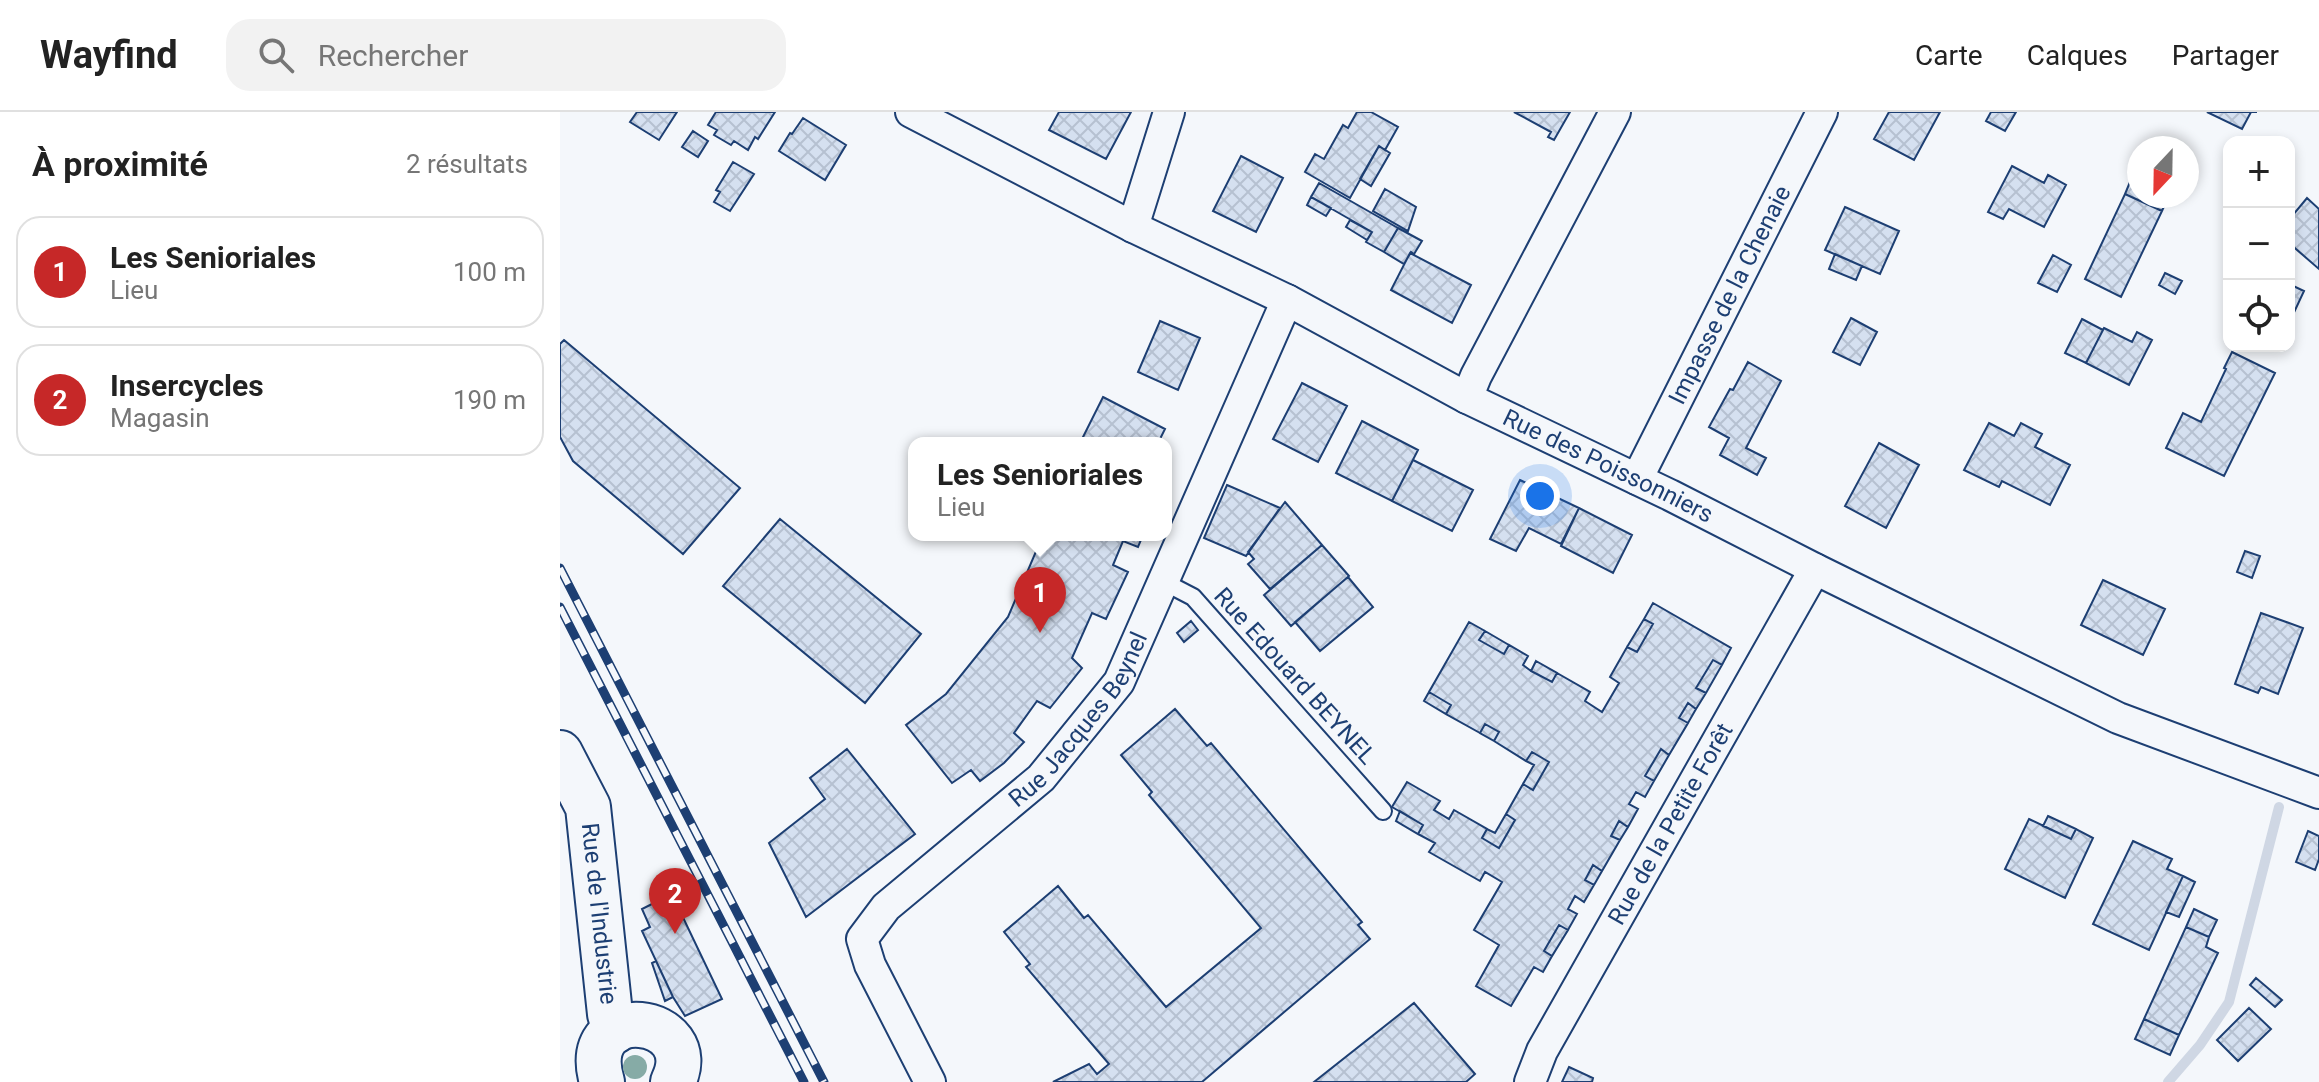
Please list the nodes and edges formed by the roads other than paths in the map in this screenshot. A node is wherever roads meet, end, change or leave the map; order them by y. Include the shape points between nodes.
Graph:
1 (911, 112) edge
2 (1169, 112) edge
3 (1615, 112) edge
4 (1822, 112) edge
5 (1133, 227) junction
6 (1287, 300) junction
7 (1467, 398) junction
8 (1637, 479) junction
9 (1815, 569) junction
10 (1164, 582) junction
11 (560, 753) edge
12 (2319, 793) edge
13 (1383, 811) dead end
14 (615, 1031) junction
15 (678, 1075) edge
16 (602, 1082) edge
17 (930, 1082) edge
18 (1530, 1082) edge

1 - 5 street, Rue des Poissonniers
2 - 5 street
3 - 7 street
4 - 8 street, Impasse de la Chenaie
5 - 6 street, Rue des Poissonniers
6 - 7 street, Rue des Poissonniers
6 - 10 street, Rue Jacques Beynel
7 - 8 street, Rue des Poissonniers
8 - 9 street, Rue des Poissonniers
9 - 12 street, Rue des Poissonniers via 2118,718
9 - 18 street, Rue de la Petite Forêt via 1542,1051
10 - 13 lane, Rue Edouard BEYNEL via 1193,597
10 - 17 street, Rue Jacques Beynel via 1119,682 1041,778 886,907 862,939
11 - 14 main road, Rue de l'Industrie via 588,807
14 - 15 main road via 628,1025 656,1027 675,1049
14 - 16 main road via 599,1054

